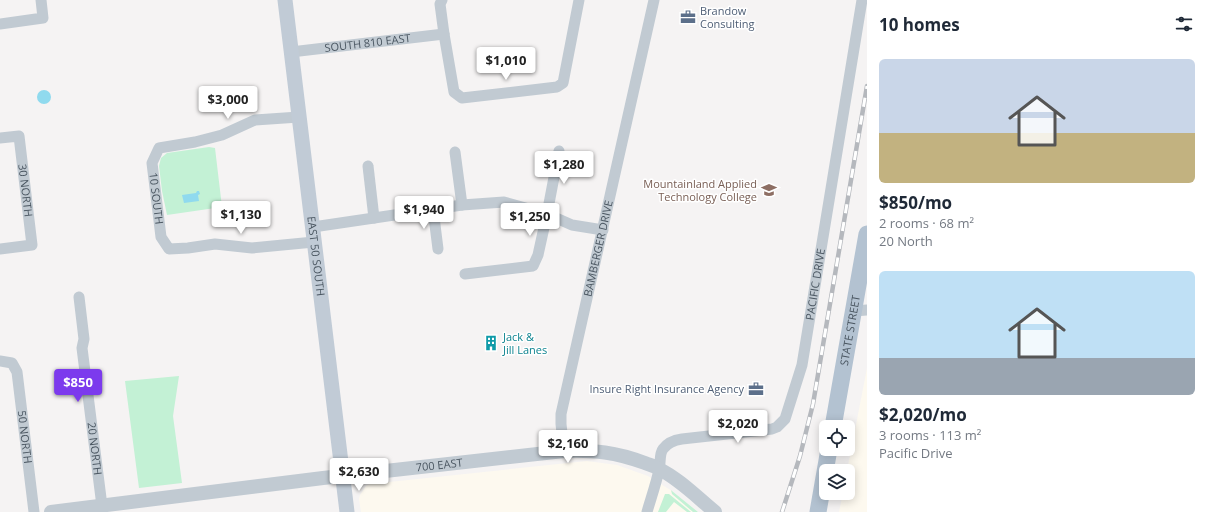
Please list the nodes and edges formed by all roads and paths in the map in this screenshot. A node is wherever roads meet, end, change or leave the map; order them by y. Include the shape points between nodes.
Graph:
1 (41, 0) edge
2 (285, 0) edge
3 (442, 0) edge
4 (580, 0) edge
5 (654, 0) edge
6 (862, 0) edge
7 (0, 24) edge
8 (444, 34) junction
9 (291, 52) junction
10 (299, 117) junction
11 (0, 138) edge
12 (559, 151) dead end
13 (455, 152) dead end
14 (368, 166) dead end
15 (462, 205) junction
16 (433, 209) junction
17 (547, 214) junction
18 (374, 218) junction
19 (312, 227) junction
20 (603, 230) junction
21 (867, 234) edge
22 (314, 242) junction
23 (0, 249) edge
24 (438, 249) dead end
25 (465, 274) dead end
26 (79, 297) dead end
27 (860, 311) edge
28 (0, 361) edge
29 (835, 420) edge
30 (564, 451) junction
31 (828, 456) edge
32 (659, 469) junction
33 (344, 476) junction
34 (102, 506) junction
35 (34, 512) edge
36 (51, 512) edge
37 (347, 512) edge
38 (647, 512) edge
39 (715, 512) edge
40 (818, 512) edge

1 - 7 street via 43,18
2 - 9 main road, EAST 50 SOUTH
3 - 8 street via 440,4
4 - 8 street via 563,82 557,87 462,98 454,92
5 - 20 street, BAMBERGER DRIVE
6 - 32 street, PACIFIC DRIVE via 802,365 788,413 782,423 772,429 676,440 663,449
8 - 9 street, SOUTH 810 EAST
9 - 10 main road, EAST 50 SOUTH
10 - 19 main road, EAST 50 SOUTH
10 - 22 street, 10 SOUTH via 255,120 222,135 159,148 152,163 162,237 169,249 215,244 252,248
11 - 23 street, 30 NORTH via 19,136 32,245
12 - 17 street
13 - 15 street
14 - 18 street
15 - 16 street
15 - 17 street via 504,202
16 - 18 street
16 - 24 street
17 - 20 street via 572,224
17 - 25 street via 533,266
18 - 19 street
19 - 22 main road, EAST 50 SOUTH
20 - 30 street, BAMBERGER DRIVE via 561,414
21 - 27 main road, STATE STREET
22 - 33 main road, EAST 50 SOUTH
26 - 34 street, 20 NORTH via 84,339 82,348
27 - 29 main road, STATE STREET
28 - 35 street, 50 NORTH via 12,363 17,372
30 - 32 street, 700 EAST via 599,451 620,455
30 - 33 street, 700 EAST
31 - 40 main road
32 - 38 street, PACIFIC DRIVE
32 - 39 street, 700 EAST
33 - 34 street, 700 EAST
33 - 37 main road, EAST 50 SOUTH
34 - 36 street, 700 EAST

